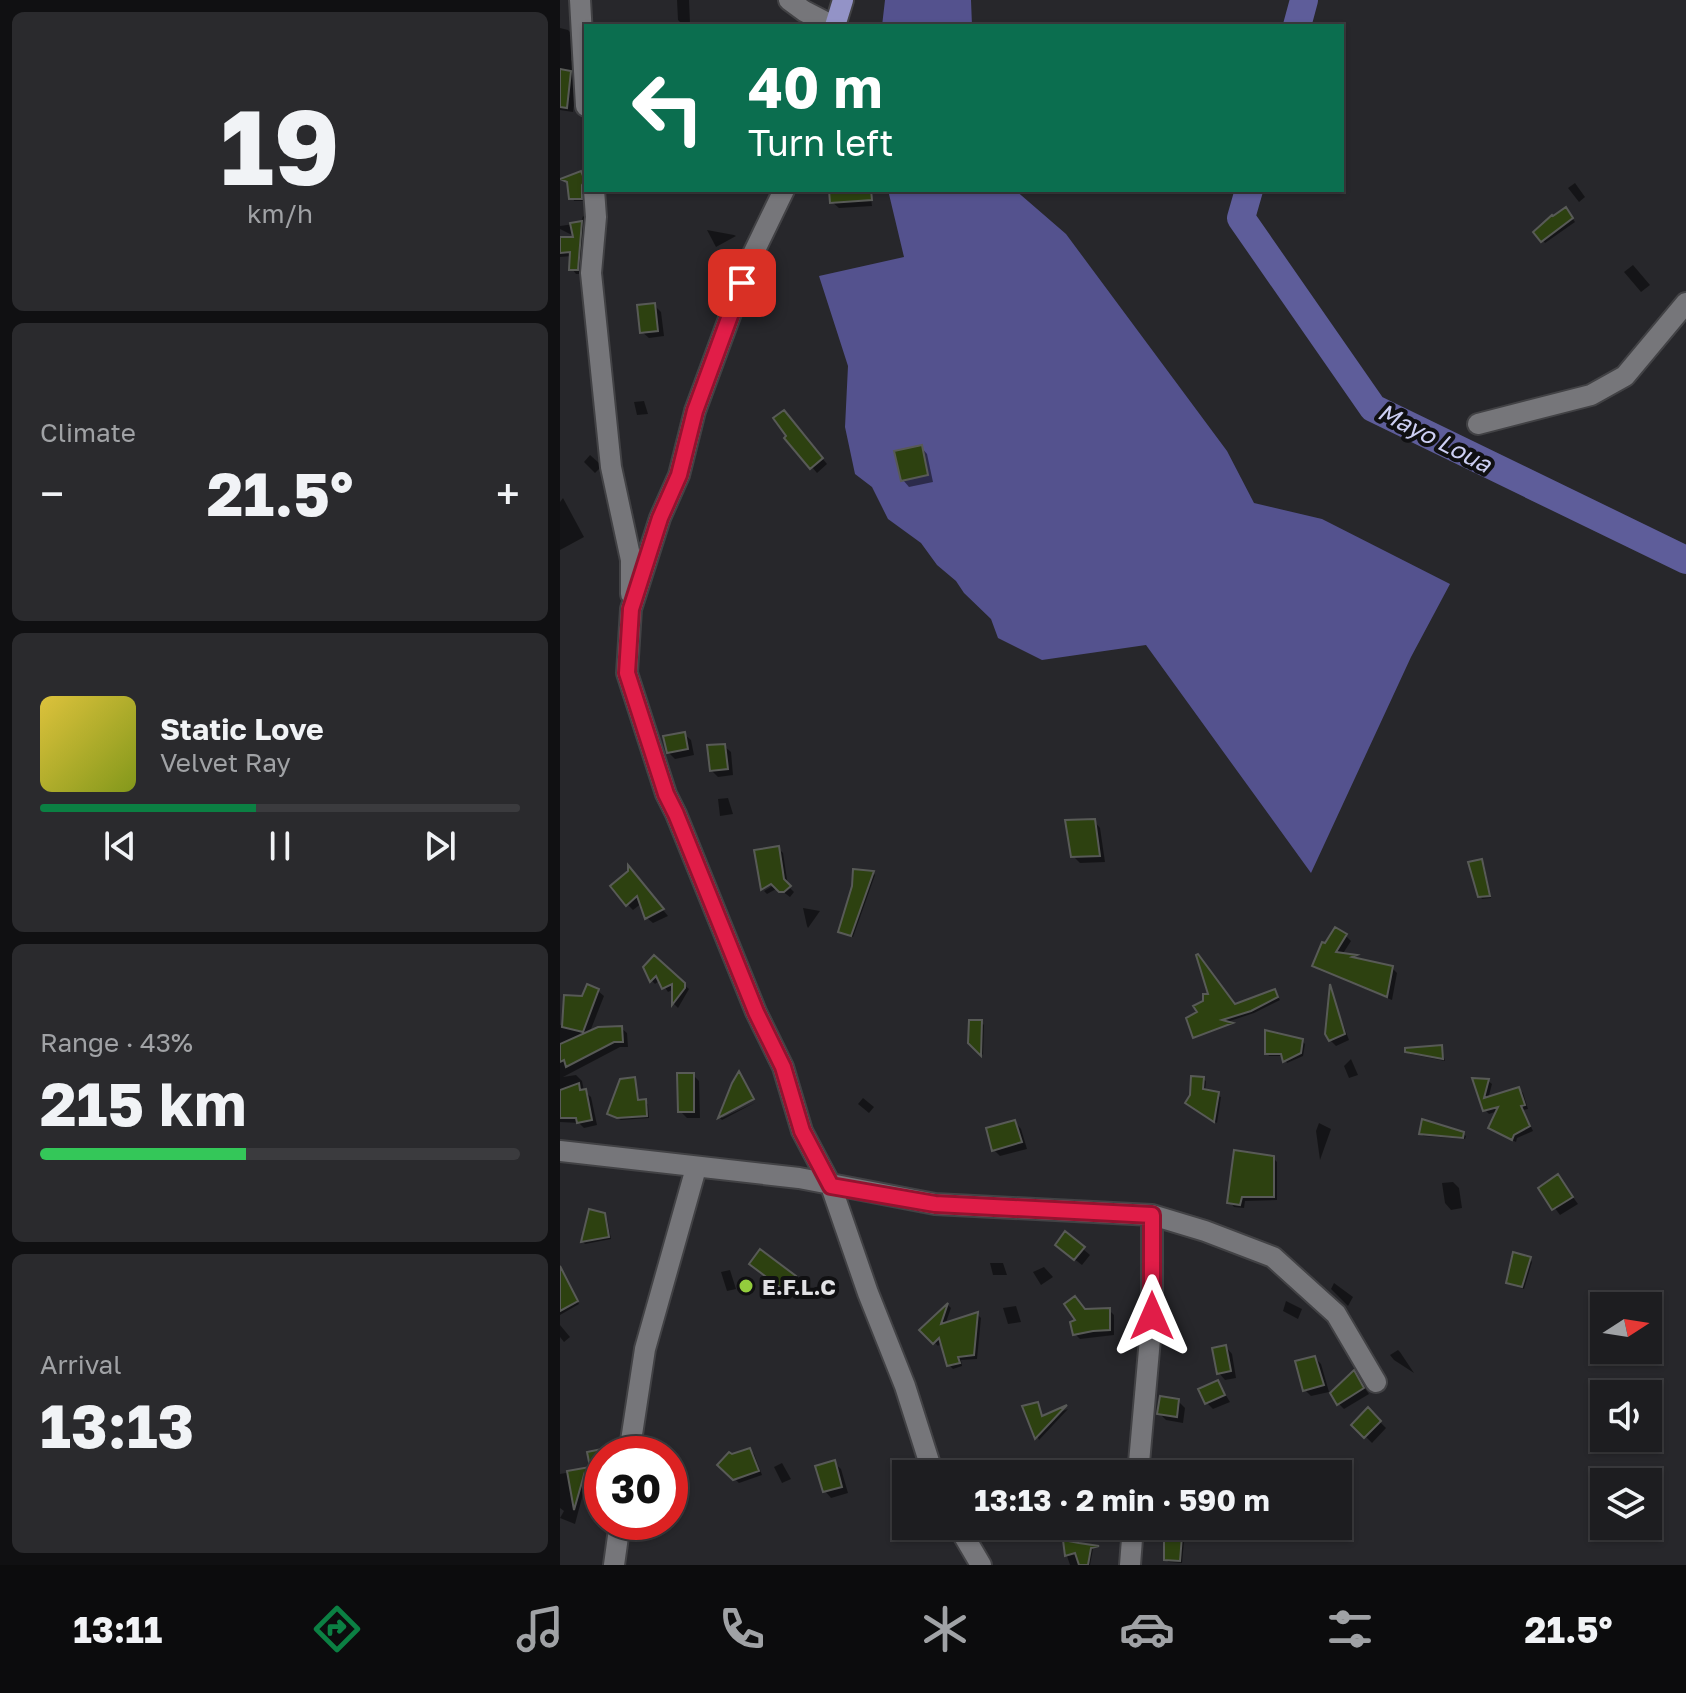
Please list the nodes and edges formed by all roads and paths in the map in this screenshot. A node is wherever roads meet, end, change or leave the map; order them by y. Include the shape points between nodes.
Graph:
1 (580, 0) edge
2 (789, 0) edge
3 (843, 0) edge
4 (830, 24) edge
5 (835, 24) edge
6 (584, 71) edge
7 (594, 192) edge
8 (783, 192) edge
9 (1686, 303) edge
10 (1478, 424) dead end
11 (631, 609) junction
12 (560, 1151) edge
13 (696, 1168) junction
14 (831, 1186) junction
15 (1152, 1215) junction
16 (1376, 1382) dead end
17 (632, 1436) edge
18 (929, 1460) edge
19 (1139, 1460) edge
20 (617, 1540) edge
21 (966, 1540) edge
22 (1132, 1540) edge
23 (614, 1565) edge
24 (981, 1565) edge
25 (1130, 1565) edge

1 - 6 street
2 - 4 street
3 - 5 main road
7 - 11 street via 591,273 611,467 631,560
8 - 11 street via 752,256 695,411 679,475
9 - 10 street via 1625,376 1591,395
11 - 14 street via 627,673 666,794 783,1067 802,1131
12 - 13 street
13 - 14 street
13 - 17 street via 645,1349
14 - 15 street via 935,1204
14 - 18 street
15 - 16 street via 1273,1257 1336,1314
15 - 19 street via 1152,1316
20 - 23 street
21 - 24 street
22 - 25 street

